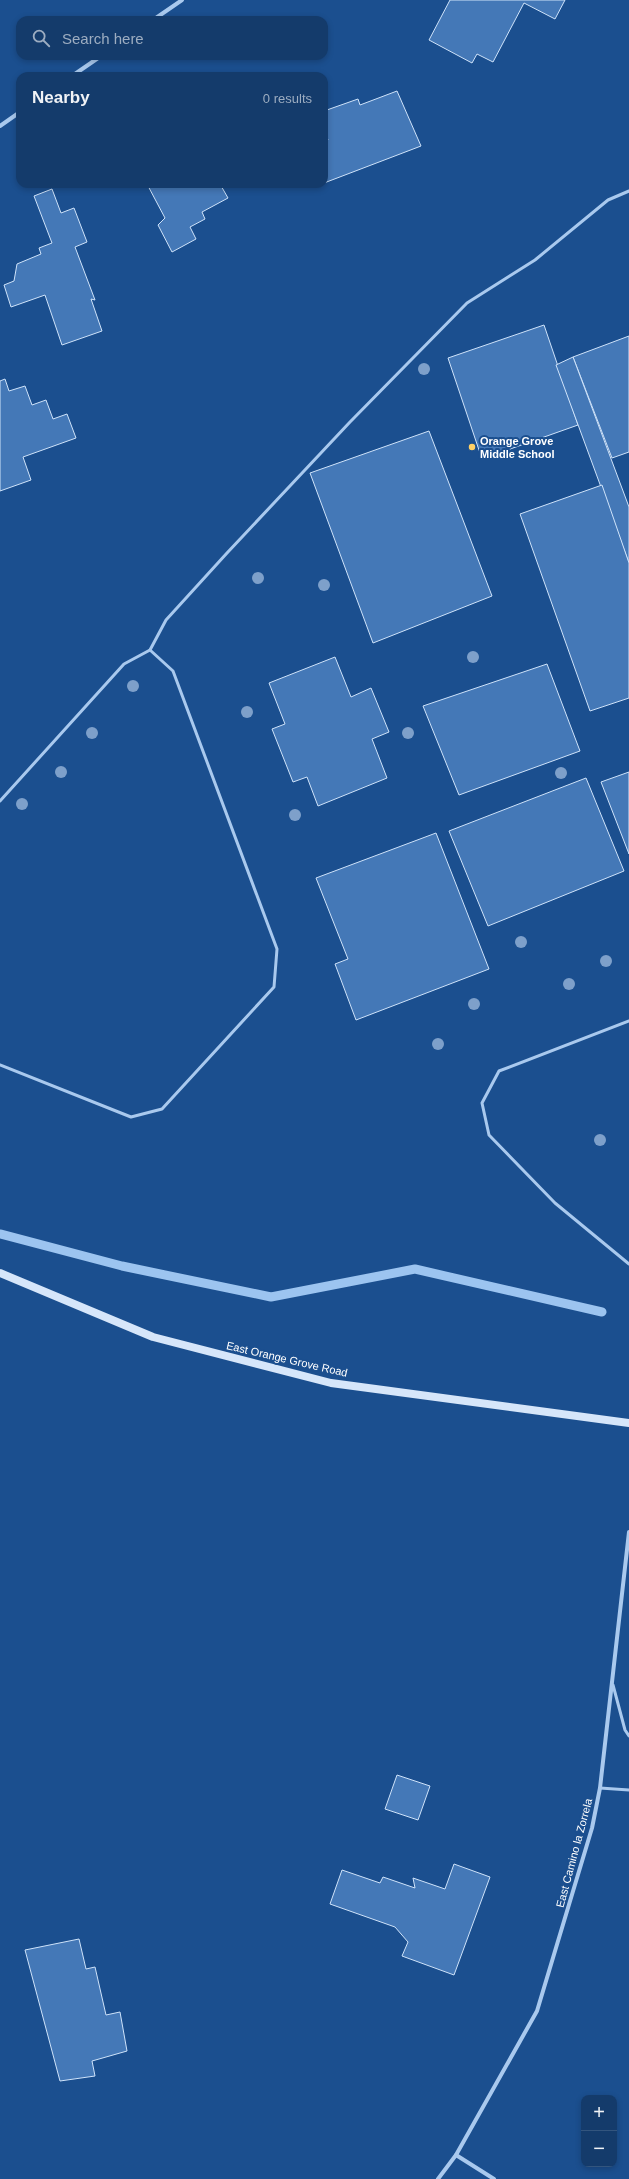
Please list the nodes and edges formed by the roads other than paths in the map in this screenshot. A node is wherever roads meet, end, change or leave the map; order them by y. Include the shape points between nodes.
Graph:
1 (182, 0) edge
2 (159, 16) edge
3 (95, 60) edge
4 (78, 72) edge
5 (16, 115) edge
6 (0, 126) edge
7 (629, 191) edge
8 (150, 650) junction
9 (0, 801) edge
10 (629, 1021) edge
11 (0, 1065) edge
12 (629, 1264) edge
13 (0, 1273) edge
14 (629, 1423) edge
15 (629, 1532) edge
16 (613, 1684) junction
17 (629, 1736) edge
18 (600, 1788) junction
19 (629, 1790) edge
20 (456, 2155) junction
21 (438, 2179) edge
22 (494, 2179) edge

1 - 2 street
3 - 4 street
5 - 6 street
7 - 8 lane via 608,200 535,260 467,303 227,553 166,620
8 - 9 lane via 124,664
8 - 11 lane via 173,672 277,949 274,987 162,1108 156,1110 131,1117
10 - 12 lane via 499,1071 482,1103 489,1136 555,1203
13 - 14 main road, East Orange Grove Road via 153,1337 331,1383
15 - 16 street, East Camino la Zorrela
16 - 17 lane via 625,1730
16 - 18 street, East Camino la Zorrela
18 - 19 lane
18 - 20 street, East Camino la Zorrela via 592,1828 537,2011
20 - 21 street, East Camino la Zorrela
20 - 22 street

